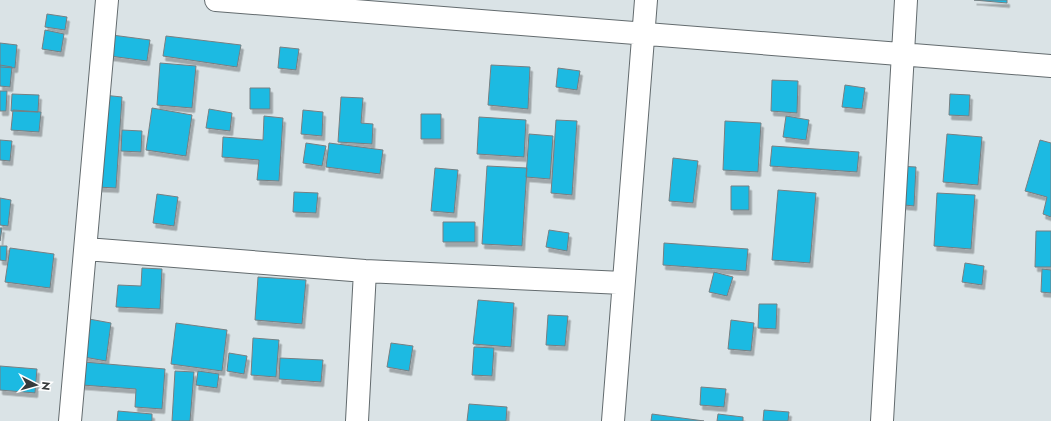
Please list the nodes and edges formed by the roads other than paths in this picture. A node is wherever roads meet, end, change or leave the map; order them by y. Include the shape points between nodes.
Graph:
1 (107, 0) edge
2 (216, 0) edge
3 (646, 0) edge
4 (906, 0) edge
5 (644, 34) junction
6 (902, 54) junction
7 (1051, 66) edge
8 (86, 248) junction
9 (365, 271) junction
10 (623, 283) junction
11 (70, 421) edge
12 (357, 421) edge
13 (613, 421) edge
14 (882, 421) edge

1 - 8 street
2 - 5 street
3 - 5 street
4 - 6 street
5 - 6 street
5 - 10 street
6 - 7 street
6 - 14 street
8 - 9 street
8 - 11 street
9 - 10 street
9 - 12 street
10 - 13 street

